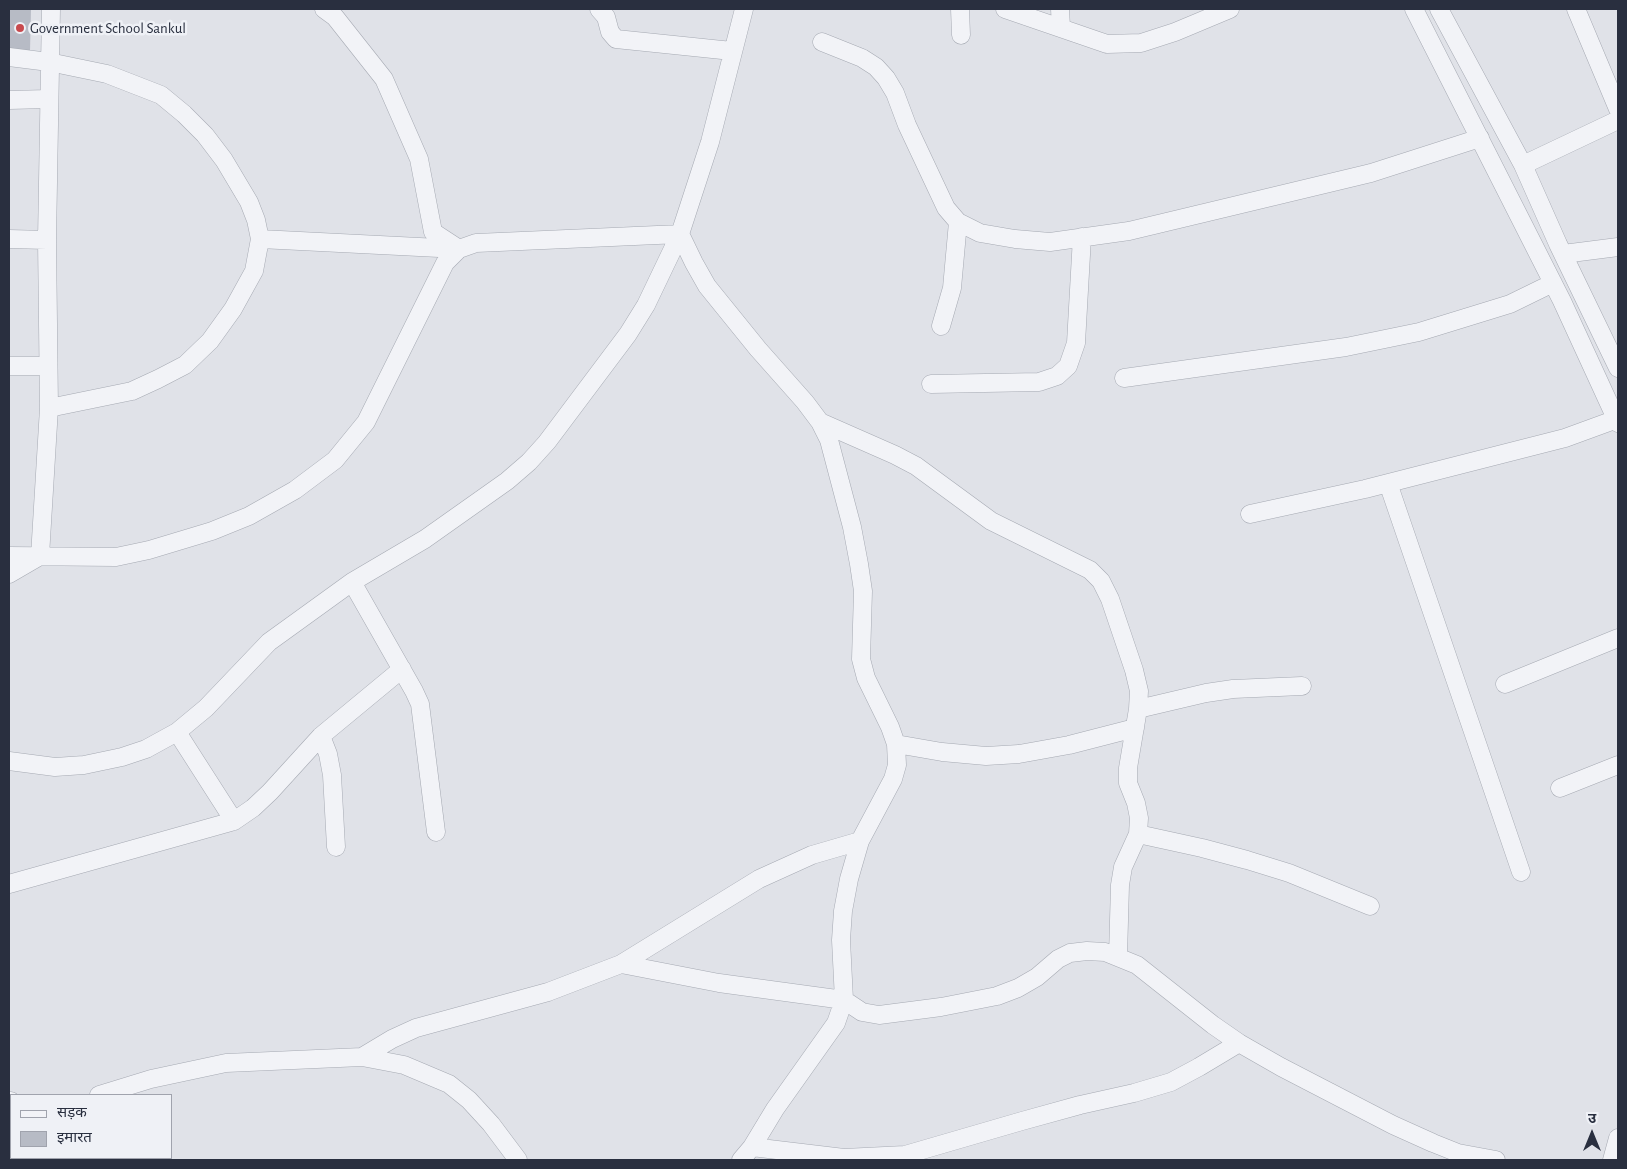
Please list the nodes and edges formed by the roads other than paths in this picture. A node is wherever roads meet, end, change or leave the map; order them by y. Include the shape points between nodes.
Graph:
1 (50, 9) edge
2 (324, 9) edge
3 (599, 9) edge
4 (744, 9) edge
5 (960, 9) edge
6 (1005, 9) edge
7 (1060, 9) edge
8 (1230, 9) edge
9 (1414, 9) edge
10 (1439, 9) edge
11 (1576, 9) edge
12 (1061, 27) junction
13 (961, 35) dead end
14 (822, 42) dead end
15 (732, 51) junction
16 (9, 58) edge
17 (49, 62) junction
18 (48, 99) junction
19 (9, 100) edge
20 (1618, 109) edge
21 (1618, 120) edge
22 (1480, 138) junction
23 (1523, 165) junction
24 (958, 222) junction
25 (680, 234) junction
26 (1082, 237) junction
27 (9, 239) edge
28 (260, 239) junction
29 (47, 240) junction
30 (1618, 247) edge
31 (458, 249) junction
32 (1563, 254) junction
33 (1553, 283) junction
34 (940, 326) dead end
35 (9, 366) edge
36 (48, 366) junction
37 (1618, 368) edge
38 (1124, 378) dead end
39 (931, 384) dead end
40 (49, 408) junction
41 (1617, 421) edge
42 (820, 422) junction
43 (1388, 483) junction
44 (1250, 514) dead end
45 (9, 556) edge
46 (40, 556) junction
47 (9, 574) edge
48 (352, 582) junction
49 (1618, 638) edge
50 (402, 669) junction
51 (1505, 684) dead end
52 (1302, 686) dead end
53 (1138, 709) junction
54 (1134, 728) junction
55 (177, 732) junction
56 (321, 736) junction
57 (896, 744) junction
58 (9, 761) edge
59 (1618, 765) edge
60 (1560, 788) dead end
61 (234, 821) junction
62 (436, 832) dead end
63 (1138, 834) junction
64 (860, 841) junction
65 (336, 847) dead end
66 (1521, 872) dead end
67 (9, 884) edge
68 (1370, 906) dead end
69 (1118, 956) junction
70 (621, 964) junction
71 (844, 1000) junction
72 (1239, 1043) junction
73 (362, 1057) junction
74 (106, 1094) edge
75 (1618, 1138) edge
76 (746, 1154) edge
77 (518, 1160) edge
78 (1496, 1160) edge
79 (1612, 1160) edge

1 - 17 street
2 - 31 street via 335,17 384,79 419,159 433,232
3 - 15 street via 616,39
4 - 15 street
5 - 13 street
6 - 12 street
7 - 12 street
8 - 12 street via 1141,44 1106,44
9 - 22 street
10 - 23 street
11 - 20 street
14 - 24 street via 862,58 886,78 946,208
15 - 25 street via 710,142
16 - 17 street
17 - 18 street
17 - 28 street via 108,74 161,96 184,114 205,136 240,184 256,220
18 - 19 street
18 - 29 street
21 - 23 street
22 - 26 street via 1371,173 1129,231
22 - 33 street
23 - 32 street
24 - 26 street via 980,233 1015,239 1050,242
24 - 34 street via 952,288
25 - 31 street via 476,243
25 - 42 street via 717,299
25 - 48 street via 646,305 628,334 529,462 425,539
26 - 39 street via 1076,343 1068,366 1058,376 1039,382
27 - 29 street
28 - 31 street
28 - 40 street via 254,271 233,309 210,341 185,364 132,392
29 - 36 street
30 - 32 street
31 - 46 street via 445,264 366,422 335,460 295,490 212,532 149,550 116,557
32 - 37 street
33 - 38 street via 1510,304 1419,332 1346,347
33 - 41 street
35 - 36 street
36 - 40 street
40 - 46 street
41 - 43 street via 1565,438
42 - 53 street via 909,462 991,521 1090,570 1101,581 1110,599 1134,670 1139,691
42 - 57 street via 829,440 859,564 863,591 861,659 866,678
43 - 44 street
43 - 66 street
45 - 46 street
46 - 47 street
48 - 50 street
48 - 55 street via 269,642 206,708
49 - 51 street
50 - 56 street
50 - 62 street via 420,704
52 - 53 street via 1233,689
53 - 54 street
54 - 57 street via 1019,754 978,756
54 - 63 street via 1128,783 1139,818
55 - 58 street via 122,758 84,765 55,767
55 - 61 street
56 - 61 street via 270,792
56 - 65 street via 332,775
57 - 64 street via 897,765 893,779
59 - 60 street
61 - 67 street
63 - 68 street via 1289,873
63 - 69 street via 1121,876
64 - 70 street via 812,855 759,879
64 - 71 street via 843,911
69 - 71 street via 1087,950 1070,953 1018,988 997,996 941,1007 879,1015 862,1012
69 - 72 street via 1137,965
70 - 71 street via 718,983
70 - 73 street via 548,992 416,1028
71 - 76 street via 836,1023
72 - 76 street via 1171,1082 905,1155 844,1158
72 - 78 street via 1393,1125 1458,1153
73 - 74 street via 226,1063 152,1079
73 - 77 street via 404,1065 449,1084 491,1124
75 - 79 street

